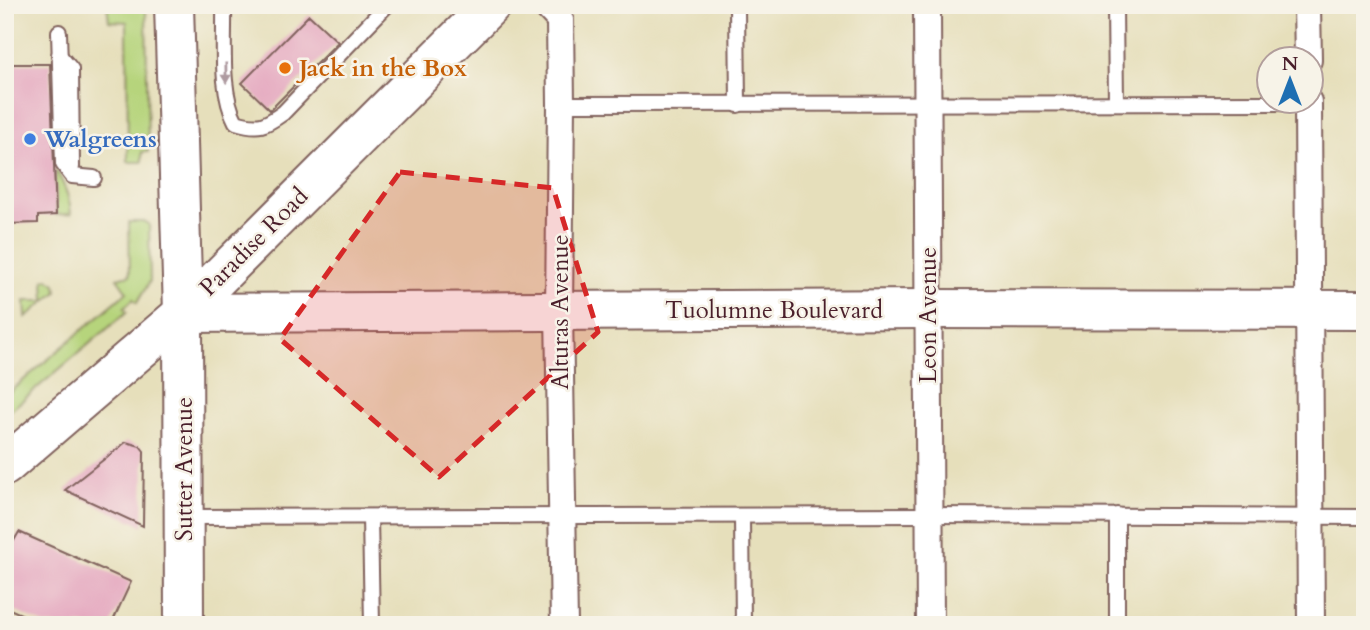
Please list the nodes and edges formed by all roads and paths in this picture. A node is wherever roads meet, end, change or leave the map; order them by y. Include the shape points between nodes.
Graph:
1 (174, 5) edge
2 (224, 5) edge
3 (387, 5) edge
4 (491, 5) edge
5 (547, 5) edge
6 (737, 5) edge
7 (927, 5) edge
8 (1115, 5) edge
9 (1307, 5) edge
10 (59, 32) dead end
11 (1308, 46) edge
12 (1254, 102) edge
13 (1116, 103) junction
14 (561, 104) junction
15 (738, 105) junction
16 (928, 105) junction
17 (1308, 116) edge
18 (93, 178) dead end
19 (928, 309) junction
20 (1310, 310) junction
21 (1365, 310) edge
22 (559, 311) junction
23 (183, 313) junction
24 (5, 466) edge
25 (929, 515) junction
26 (1117, 515) junction
27 (563, 516) junction
28 (184, 517) junction
29 (370, 517) junction
30 (742, 517) junction
31 (1311, 517) junction
32 (1365, 517) edge
33 (184, 625) edge
34 (372, 625) edge
35 (564, 625) edge
36 (743, 625) edge
37 (930, 625) edge
38 (1118, 625) edge
39 (1311, 625) edge

1 - 23 main road, Sutter Avenue
2 -> 3 lane via 229,109 236,122 250,126 266,125 284,113
4 - 23 main road, Paradise Road
5 - 14 street, Alturas Avenue via 560,20
6 - 15 lane
7 - 16 street, Leon Avenue
8 - 13 lane
9 - 11 street
10 - 18 lane via 63,164 72,176
12 - 13 lane
13 - 16 lane
14 - 15 lane
14 - 22 street, Alturas Avenue
15 - 16 lane
16 - 19 street, Leon Avenue
17 - 20 street
19 - 20 main road, Tuolumne Boulevard
19 - 22 main road, Tuolumne Boulevard
19 - 25 street, Leon Avenue
20 - 21 main road, Tuolumne Boulevard
20 - 31 street
22 - 23 main road, Tuolumne Boulevard
22 - 27 street, Alturas Avenue
23 - 24 main road, Paradise Road
23 - 28 main road, Sutter Avenue
25 - 26 lane
25 - 30 lane
25 - 37 street, Leon Avenue
26 - 31 lane
26 - 38 lane
27 - 29 lane
27 - 30 lane
27 - 35 street, Alturas Avenue
28 - 29 lane
28 - 33 main road, Sutter Avenue
29 - 34 lane
30 - 36 lane
31 - 32 lane
31 - 39 street

